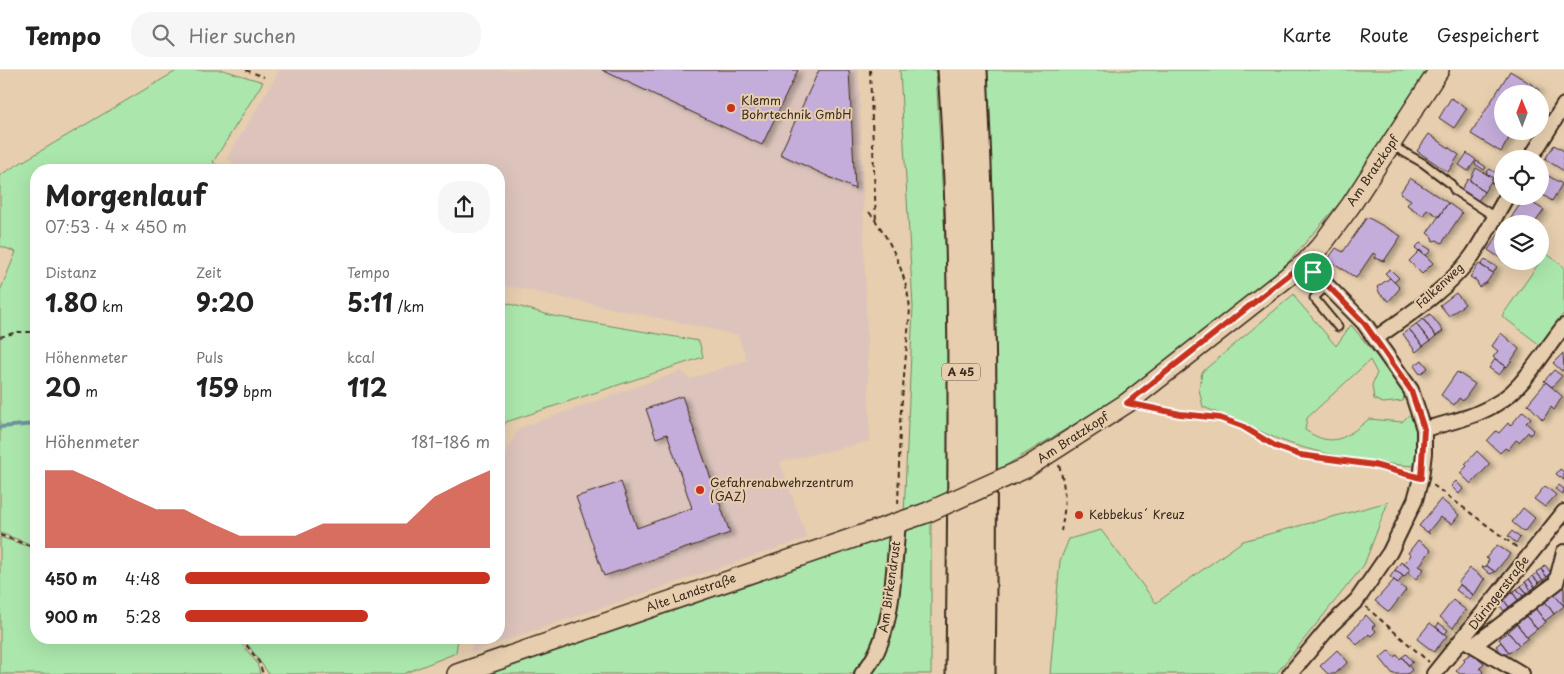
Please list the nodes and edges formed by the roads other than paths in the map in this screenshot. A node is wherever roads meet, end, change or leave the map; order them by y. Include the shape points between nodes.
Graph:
1 (951, 70) edge
2 (974, 70) edge
3 (1439, 70) edge
4 (1564, 105) edge
5 (1390, 145) junction
6 (1536, 150) edge
7 (1494, 217) joint
8 (1305, 262) junction
9 (1326, 286) junction
10 (1564, 326) edge
11 (1338, 327) dead end
12 (1376, 338) junction
13 (1424, 429) junction
14 (1564, 512) edge
15 (926, 513) joint
16 (898, 523) junction
17 (1564, 552) edge
18 (1469, 642) junction
19 (1432, 668) edge
20 (458, 674) edge
21 (862, 674) edge
22 (959, 674) edge
23 (982, 674) edge
24 (1290, 674) edge
25 (1522, 674) edge

1 - 22 highway, A 45 via 961,357
2 - 23 highway, A 45 via 984,365
3 - 5 street, Am Bratzkopf
4 - 6 street
5 - 7 lane via 1436,171 1455,191
5 - 8 street, Am Bratzkopf via 1329,235
7 - 12 street, Falkenweg via 1456,275 1433,297
8 - 9 street
8 - 15 street, Am Bratzkopf, bridge via 1127,403 1026,468
9 - 11 lane via 1314,298
9 - 12 street via 1349,306
10 - 13 street via 1519,386 1506,396 1463,419
12 - 13 street via 1411,390
13 - 24 street via 1421,478 1408,517 1357,600 1330,626
14 - 18 street, Düringerstraße
15 - 16 street, Alte Landstraße
16 - 20 street, Alte Landstraße
16 - 21 street, Am Birkendrust via 886,628 873,662
17 - 18 street, Düringerstraße via 1556,583
18 - 19 street, Düringerstraße
18 - 25 street

